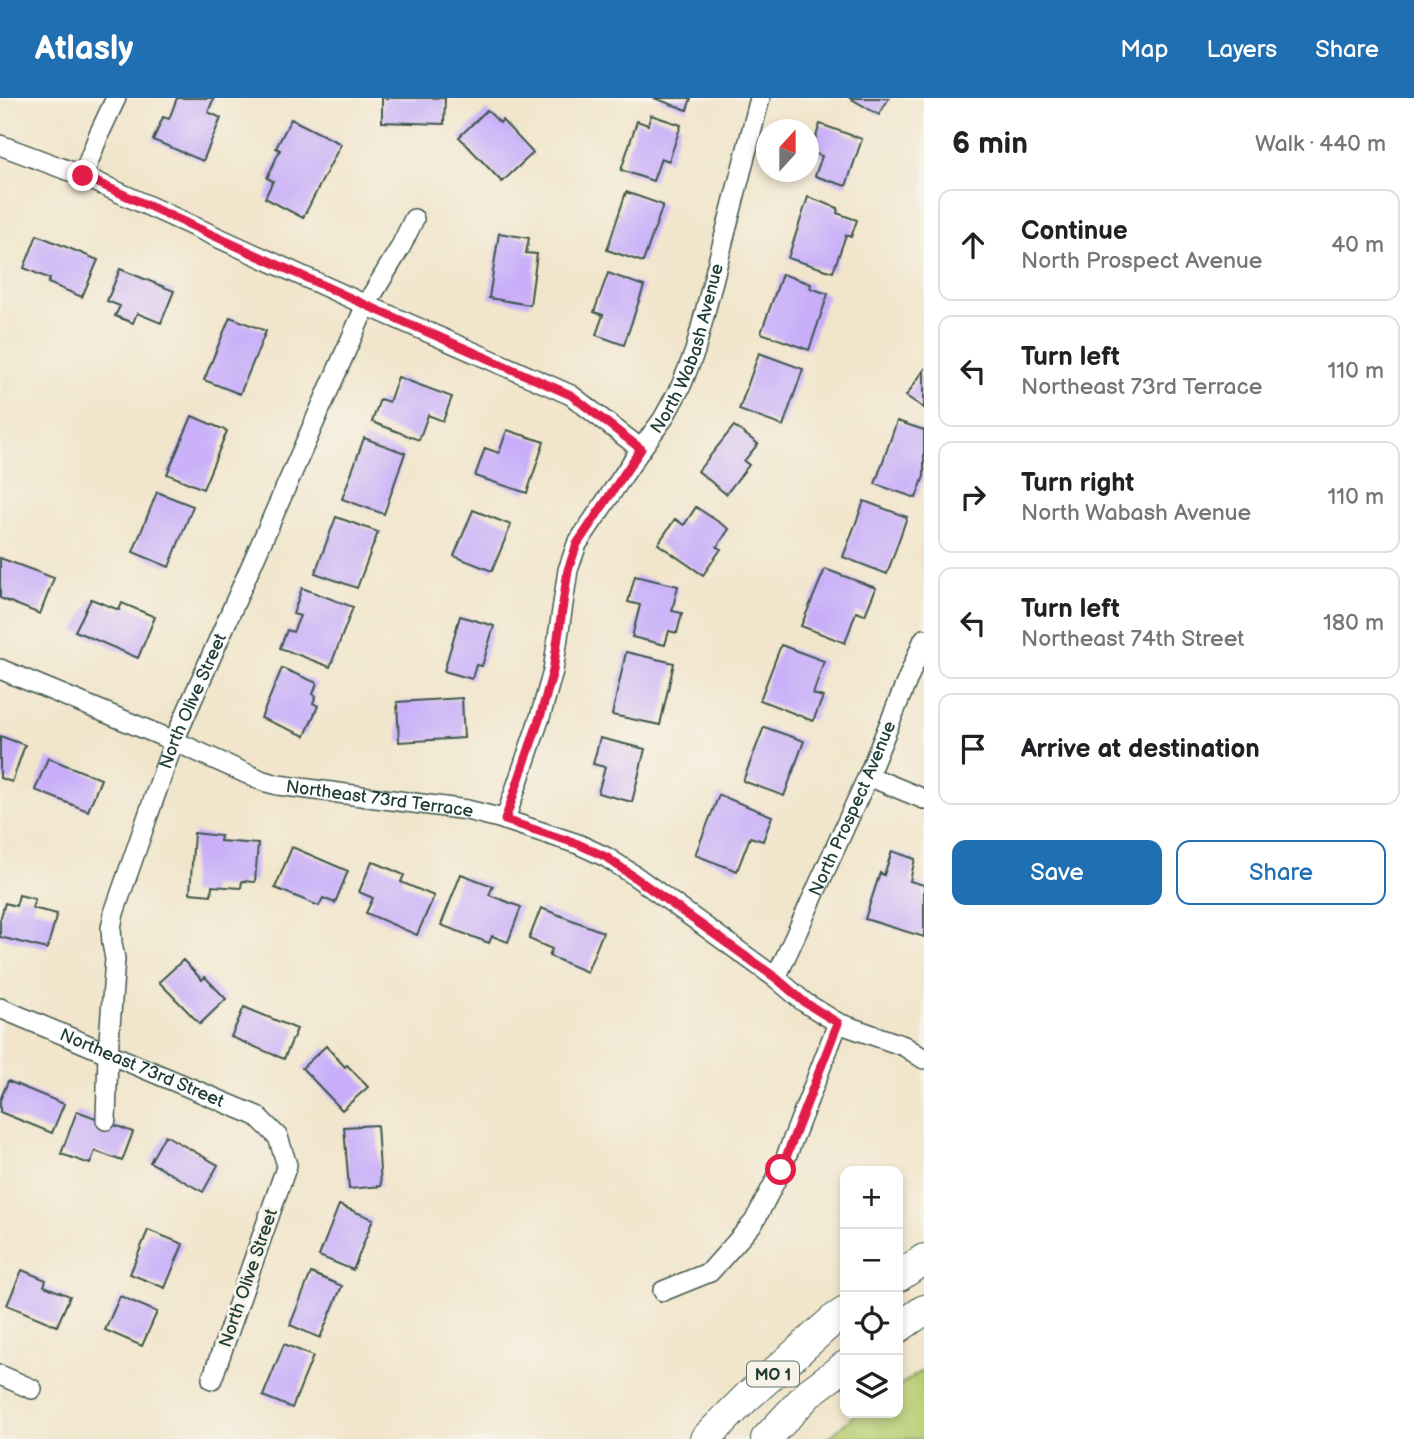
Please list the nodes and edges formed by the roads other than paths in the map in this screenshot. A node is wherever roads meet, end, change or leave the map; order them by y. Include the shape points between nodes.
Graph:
1 (116, 98) edge
2 (760, 98) edge
3 (0, 145) edge
4 (83, 176) junction
5 (414, 219) dead end
6 (366, 305) junction
7 (641, 449) junction
8 (924, 639) edge
9 (0, 668) edge
10 (174, 741) junction
11 (868, 776) junction
12 (924, 799) edge
13 (505, 820) junction
14 (776, 978) junction
15 (0, 1008) edge
16 (838, 1023) junction
17 (108, 1054) junction
18 (924, 1059) edge
19 (106, 1120) dead end
20 (278, 1137) joint
21 (924, 1259) edge
22 (903, 1274) edge
23 (663, 1291) dead end
24 (924, 1310) edge
25 (840, 1316) edge
26 (903, 1325) edge
27 (840, 1370) edge
28 (0, 1375) edge
29 (212, 1379) dead end
30 (32, 1389) dead end
31 (705, 1439) edge
32 (766, 1439) edge

1 - 4 street
2 - 7 street, North Wabash Avenue via 695,351 669,408
3 - 4 street
4 - 6 street
5 - 6 street, North Olive Street
6 - 7 street via 571,395
6 - 10 street, North Olive Street
7 - 13 street, North Wabash Avenue via 577,544 568,570 553,671
8 - 11 street, North Prospect Avenue
9 - 10 street, Northeast 73rd Terrace
10 - 13 street, Northeast 73rd Terrace via 278,785 467,810
10 - 17 street, North Olive Street via 114,913
11 - 12 street
11 - 14 street, North Prospect Avenue
13 - 14 street, Northeast 73rd Terrace via 606,857
14 - 16 street, Northeast 73rd Terrace
15 - 17 street, Northeast 73rd Street
16 - 18 street, Northeast 73rd Terrace via 904,1046
16 - 23 street via 781,1170 754,1222 710,1272
17 - 19 street, North Olive Street
17 - 20 street, Northeast 73rd Street via 257,1116
20 - 29 street, North Olive Street via 287,1165
21 - 22 main road
24 - 26 main road
25 - 31 main road, MO 1
27 - 32 main road, MO 1 via 810,1392
28 - 30 street

